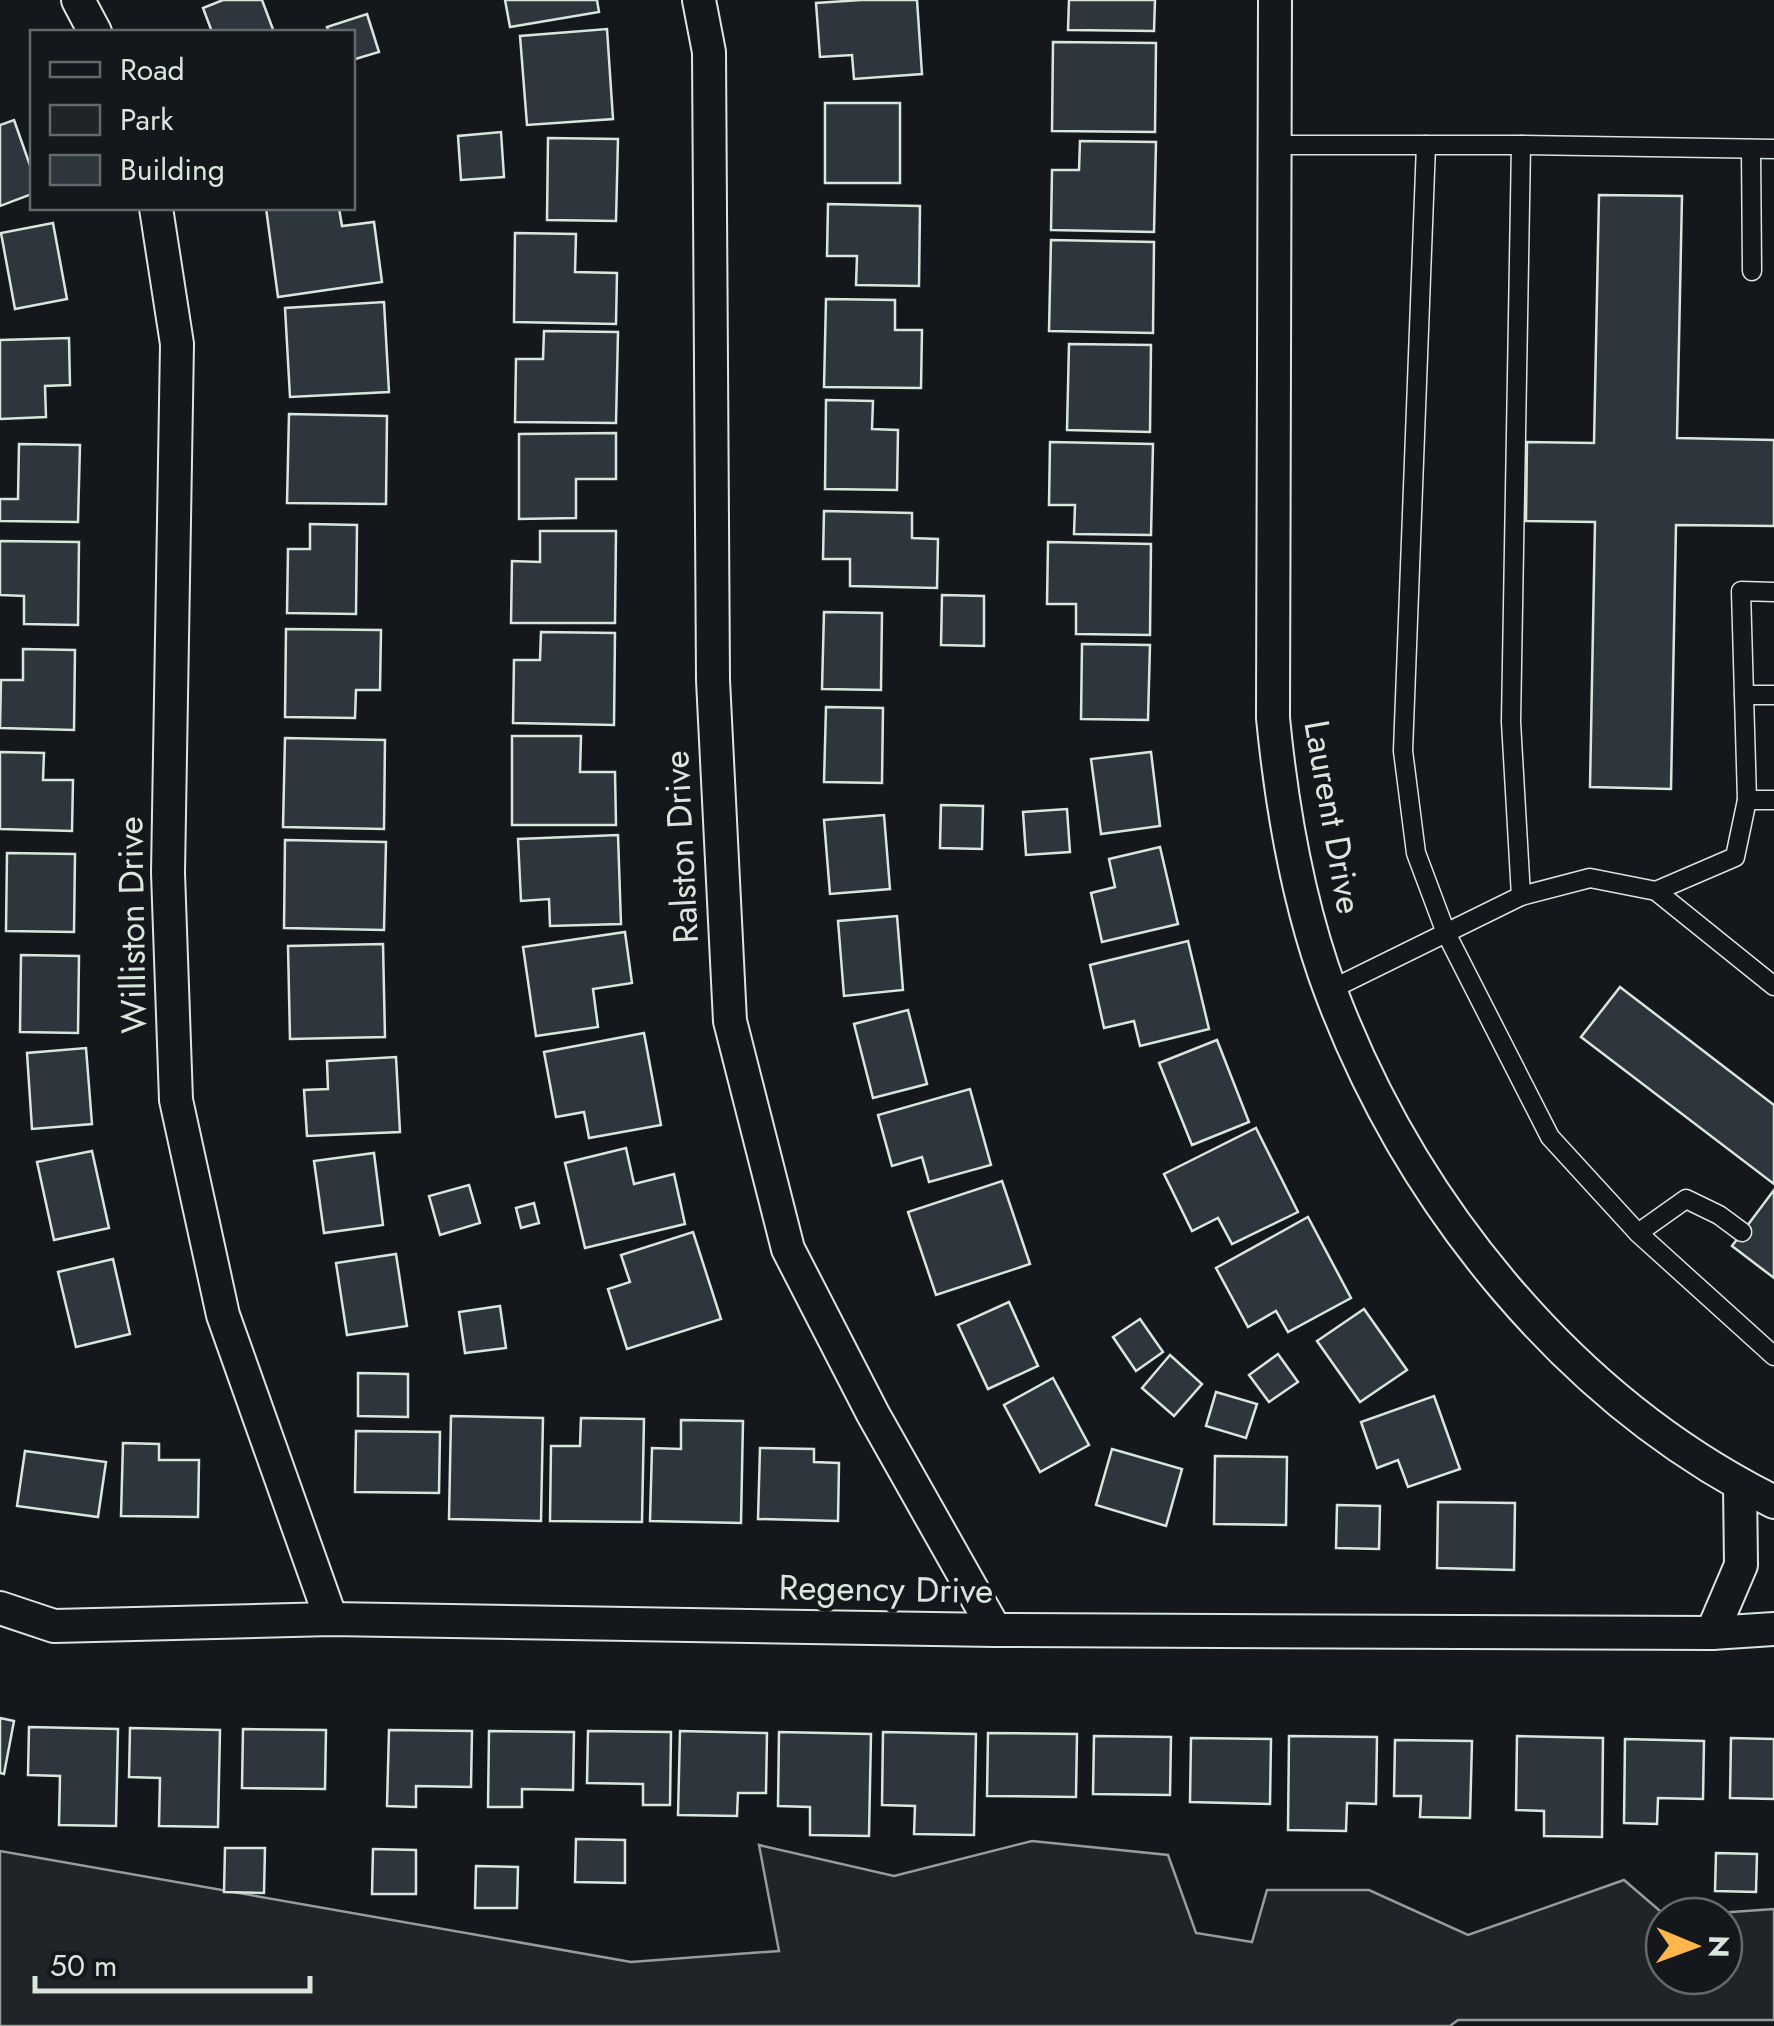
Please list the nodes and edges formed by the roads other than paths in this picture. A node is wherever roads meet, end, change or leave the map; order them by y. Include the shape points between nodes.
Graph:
1 (78, 0) edge
2 (699, 0) edge
3 (1275, 0) edge
4 (94, 30) edge
5 (1274, 145) junction
6 (1426, 145) junction
7 (1521, 146) junction
8 (1751, 148) junction
9 (1774, 149) edge
10 (156, 210) edge
11 (1752, 271) dead end
12 (1774, 592) edge
13 (1744, 695) junction
14 (1774, 695) edge
15 (1747, 800) junction
16 (1774, 800) edge
17 (1656, 890) junction
18 (1521, 896) junction
19 (1446, 933) junction
20 (1774, 986) edge
21 (1330, 990) junction
22 (1742, 1232) dead end
23 (1638, 1233) junction
24 (1774, 1356) edge
25 (1740, 1485) junction
26 (1774, 1502) edge
27 (0, 1608) edge
28 (331, 1619) junction
29 (1774, 1629) edge
30 (995, 1630) junction
31 (1712, 1633) junction

1 - 4 street
2 - 30 street, Ralston Drive via 709,52 713,680 730,1022 788,1249
3 - 5 street, Laurent Drive
5 - 6 lane
5 - 21 street, Laurent Drive via 1274,718 1294,862
6 - 7 lane
6 - 19 lane via 1404,750 1416,853
7 - 8 lane
7 - 18 lane via 1511,722
8 - 9 lane
8 - 11 lane
10 - 28 street, Williston Drive via 177,344 168,873 176,1100 223,1314
12 - 13 lane via 1740,592
13 - 14 lane
13 - 15 lane
15 - 16 lane
15 - 17 lane via 1735,856
17 - 18 lane via 1590,878
17 - 20 lane
18 - 19 lane
19 - 21 lane
19 - 23 lane via 1550,1137
21 - 25 street, Laurent Drive via 1392,1124 1480,1256 1599,1382
22 - 23 lane via 1686,1198
23 - 24 lane
25 - 26 street, Laurent Drive
25 - 31 street via 1741,1565
27 - 28 street, Regency Drive via 54,1626
28 - 30 street, Regency Drive
29 - 31 street, Regency Drive
30 - 31 street, Regency Drive

